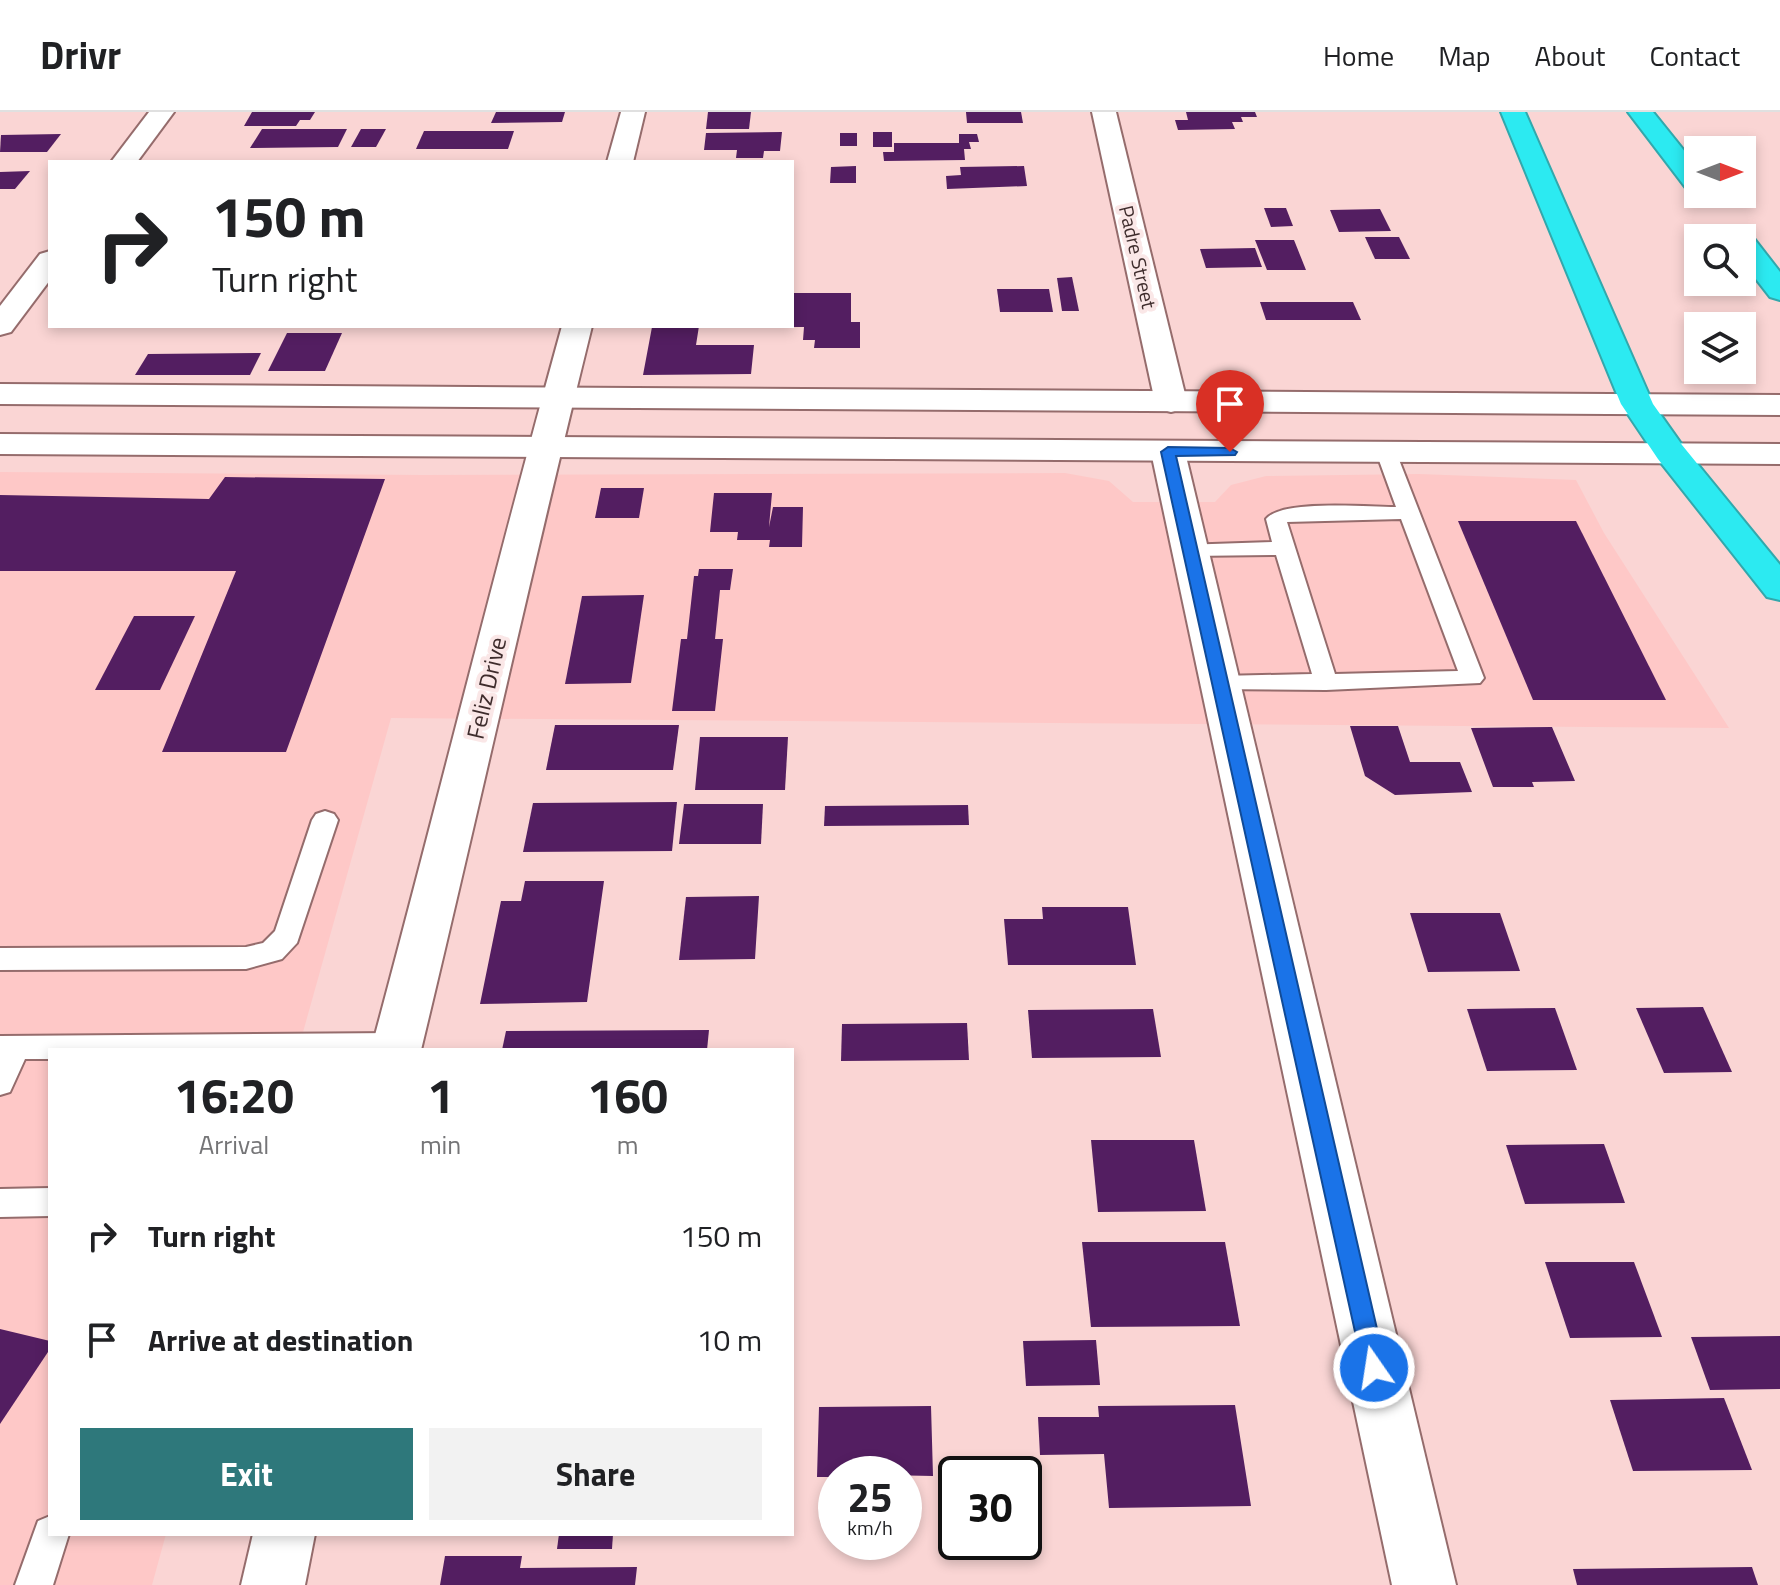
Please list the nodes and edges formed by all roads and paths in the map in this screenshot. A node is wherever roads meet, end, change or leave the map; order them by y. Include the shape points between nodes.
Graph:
1 (162, 112) edge
2 (633, 112) edge
3 (1104, 112) edge
4 (1513, 112) edge
5 (1640, 112) edge
6 (126, 160) edge
7 (621, 160) edge
8 (1684, 168) edge
9 (1715, 208) edge
10 (1728, 224) edge
11 (1756, 260) edge
12 (48, 263) edge
13 (1780, 291) edge
14 (0, 326) edge
15 (576, 328) edge
16 (0, 394) edge
17 (559, 398) junction
18 (1171, 402) junction
19 (1637, 404) junction
20 (1780, 405) edge
21 (0, 444) edge
22 (546, 448) junction
23 (1168, 452) junction
24 (1386, 452) junction
25 (1670, 452) junction
26 (1780, 454) edge
27 (1409, 513) junction
28 (1285, 548) junction
29 (1190, 550) junction
30 (1780, 589) edge
31 (1326, 682) junction
32 (1220, 684) junction
33 (325, 820) dead end
34 (0, 959) edge
35 (7, 1048) edge
36 (48, 1048) edge
37 (397, 1048) edge
38 (0, 1083) edge
39 (48, 1202) edge
40 (0, 1203) edge
41 (50, 1536) edge
42 (284, 1536) edge
43 (34, 1585) edge
44 (273, 1585) edge
45 (1424, 1585) edge

1 - 6 street
2 - 7 street
3 - 18 street, Padre Street
4 - 19 highway
5 - 8 highway
9 - 10 highway
11 - 13 highway
12 - 14 street
15 - 17 street, Feliz Drive
16 - 17 street
17 - 18 street
17 - 22 street, Feliz Drive
18 - 19 street
19 - 20 street
19 - 25 highway
21 - 22 street
22 - 23 street
22 - 37 street, Feliz Drive
23 - 24 street
23 - 29 street
24 - 25 street
24 - 27 lane
25 - 26 street
25 - 30 highway
27 - 28 lane via 1286,514 1276,519
27 - 31 lane via 1472,678
28 - 29 lane
28 - 31 lane
29 - 32 street
31 - 32 lane
32 - 45 street
33 - 34 lane via 287,936 272,952 246,958
35 - 36 lane
35 - 38 lane
39 - 40 lane
41 - 43 lane
42 - 44 street

